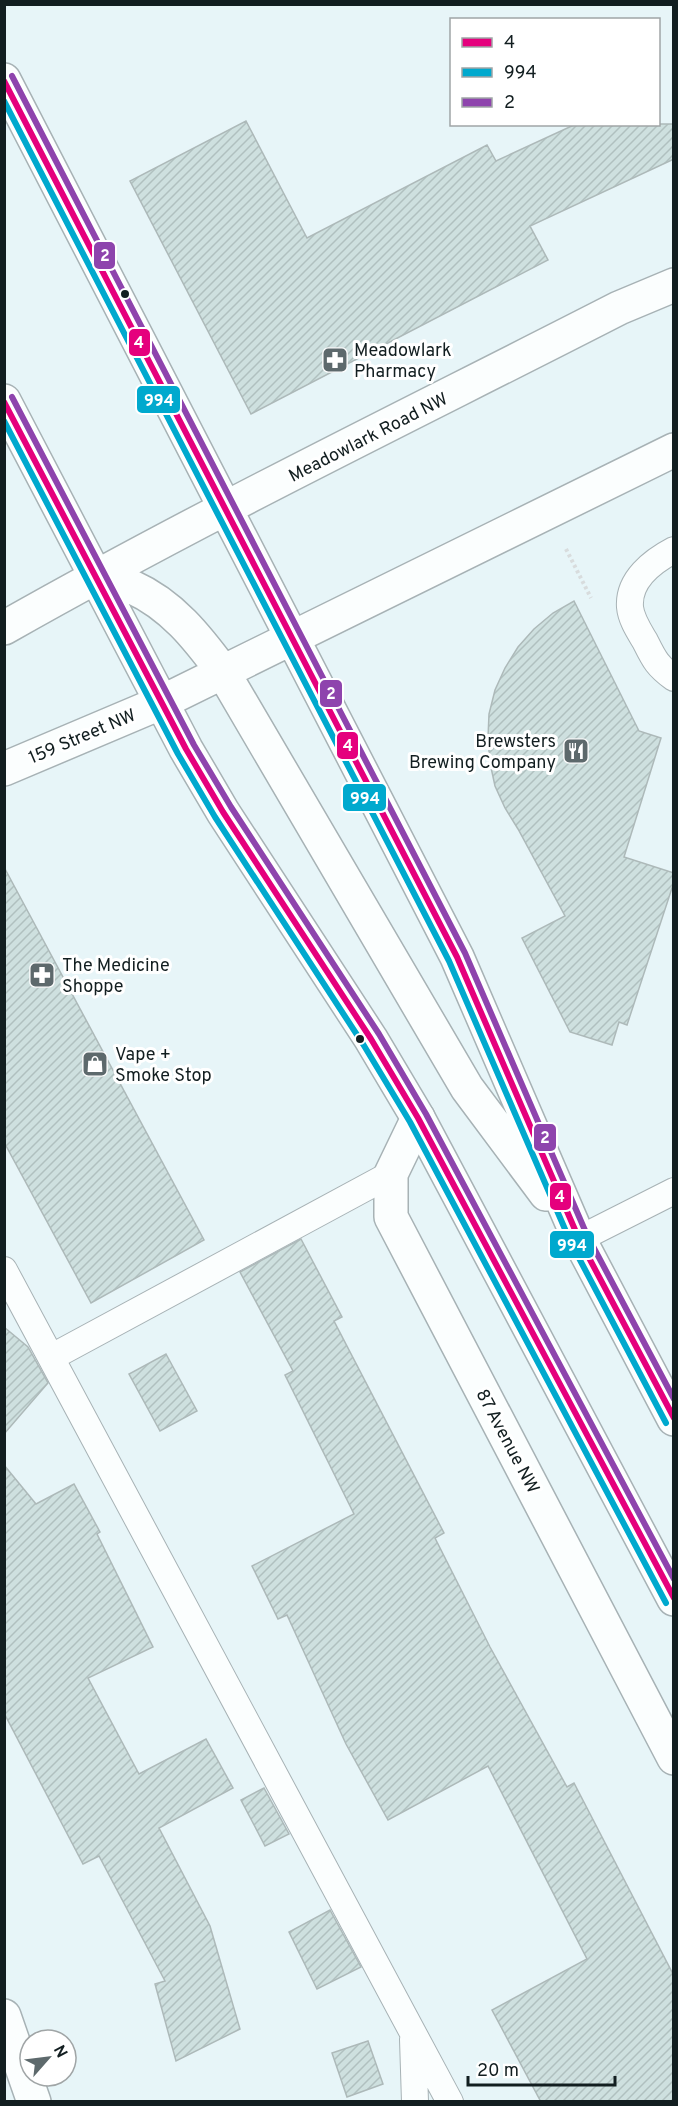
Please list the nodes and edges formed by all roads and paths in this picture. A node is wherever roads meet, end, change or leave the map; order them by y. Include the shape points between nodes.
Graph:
1 (4, 80) edge
2 (674, 285) edge
3 (4, 401) edge
4 (674, 450) edge
5 (226, 509) junction
6 (674, 550) edge
7 (96, 576) junction
8 (4, 628) edge
9 (293, 638) junction
10 (223, 672) junction
11 (674, 678) edge
12 (160, 703) junction
13 (4, 769) edge
14 (418, 1118) junction
15 (391, 1174) junction
16 (674, 1191) edge
17 (579, 1239) junction
18 (4, 1270) edge
19 (52, 1357) junction
20 (674, 1419) edge
21 (674, 1599) edge
22 (674, 1758) edge
23 (4, 2016) edge
24 (413, 2033) junction
25 (34, 2102) edge
26 (415, 2102) edge
27 (450, 2102) edge

1 - 5 main road
2 - 5 main road, Meadowlark Road NW via 619,308
3 - 7 main road
4 - 9 main road
5 - 7 main road, Meadowlark Road NW
5 - 9 main road
6 - 11 lane via 646,567 634,587 630,606 636,627 659,667
7 - 8 main road
7 - 10 main road via 130,586 165,605 193,632
7 - 12 main road
9 - 10 main road
9 - 17 main road via 457,957
10 - 12 main road
10 - 17 main road via 466,1088
12 - 13 main road, 159 Street NW
12 - 14 main road via 223,812
14 - 15 main road, 87 Avenue NW
14 - 21 main road
15 - 19 lane
15 - 22 main road, 87 Avenue NW via 391,1217
16 - 17 lane
17 - 20 main road
18 - 19 lane
19 - 24 lane
23 - 25 main road
24 - 26 lane
24 - 27 lane

